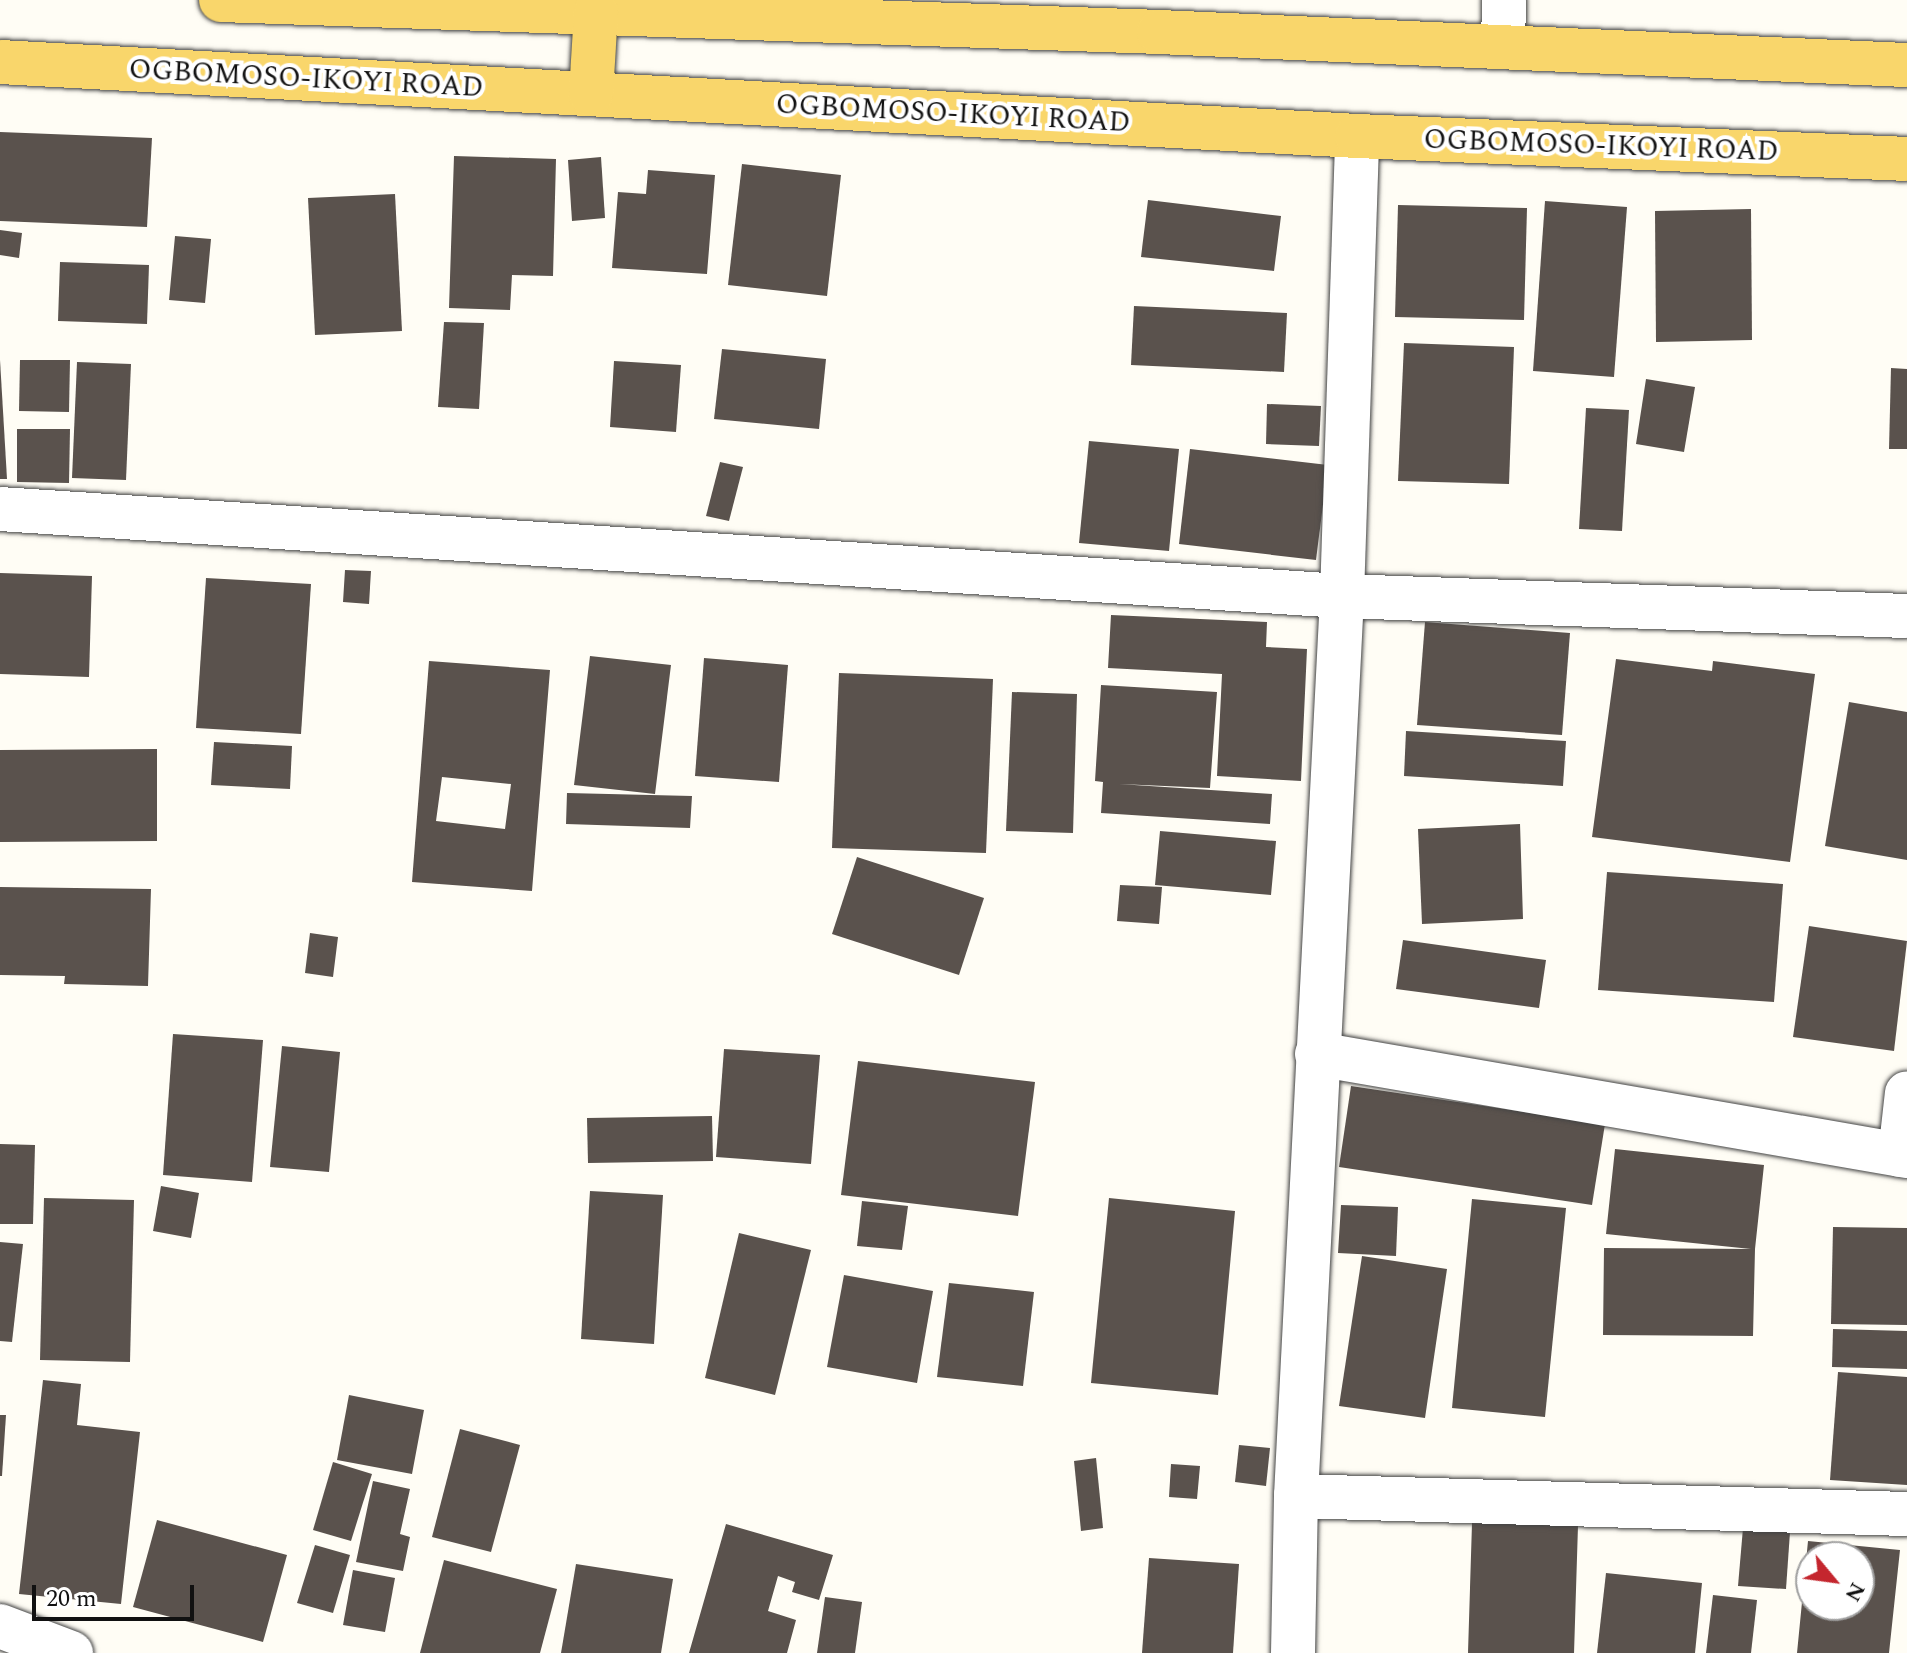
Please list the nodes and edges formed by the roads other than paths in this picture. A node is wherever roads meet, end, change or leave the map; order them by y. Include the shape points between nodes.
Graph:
1 (221, 0) edge
2 (1504, 0) edge
3 (596, 12) junction
4 (1503, 47) junction
5 (0, 62) edge
6 (1907, 65) edge
7 (591, 94) junction
8 (1357, 136) junction
9 (1907, 159) edge
10 (0, 509) edge
11 (1342, 596) junction
12 (1907, 616) edge
13 (1317, 1054) junction
14 (1907, 1093) edge
15 (1903, 1156) edge
16 (1296, 1496) junction
17 (1907, 1514) edge
18 (0, 1626) edge
19 (71, 1653) edge
20 (1293, 1653) edge

1 - 3 main road
2 - 4 street
3 - 4 main road
3 - 7 main road
4 - 6 main road
5 - 7 main road, OGBOMOSO-IKOYI ROAD
7 - 8 main road, OGBOMOSO-IKOYI ROAD
8 - 9 main road, OGBOMOSO-IKOYI ROAD
8 - 11 street
10 - 11 street
11 - 12 street
11 - 13 street
13 - 15 street
13 - 16 street
14 - 15 street
16 - 17 street
16 - 20 street
18 - 19 street

